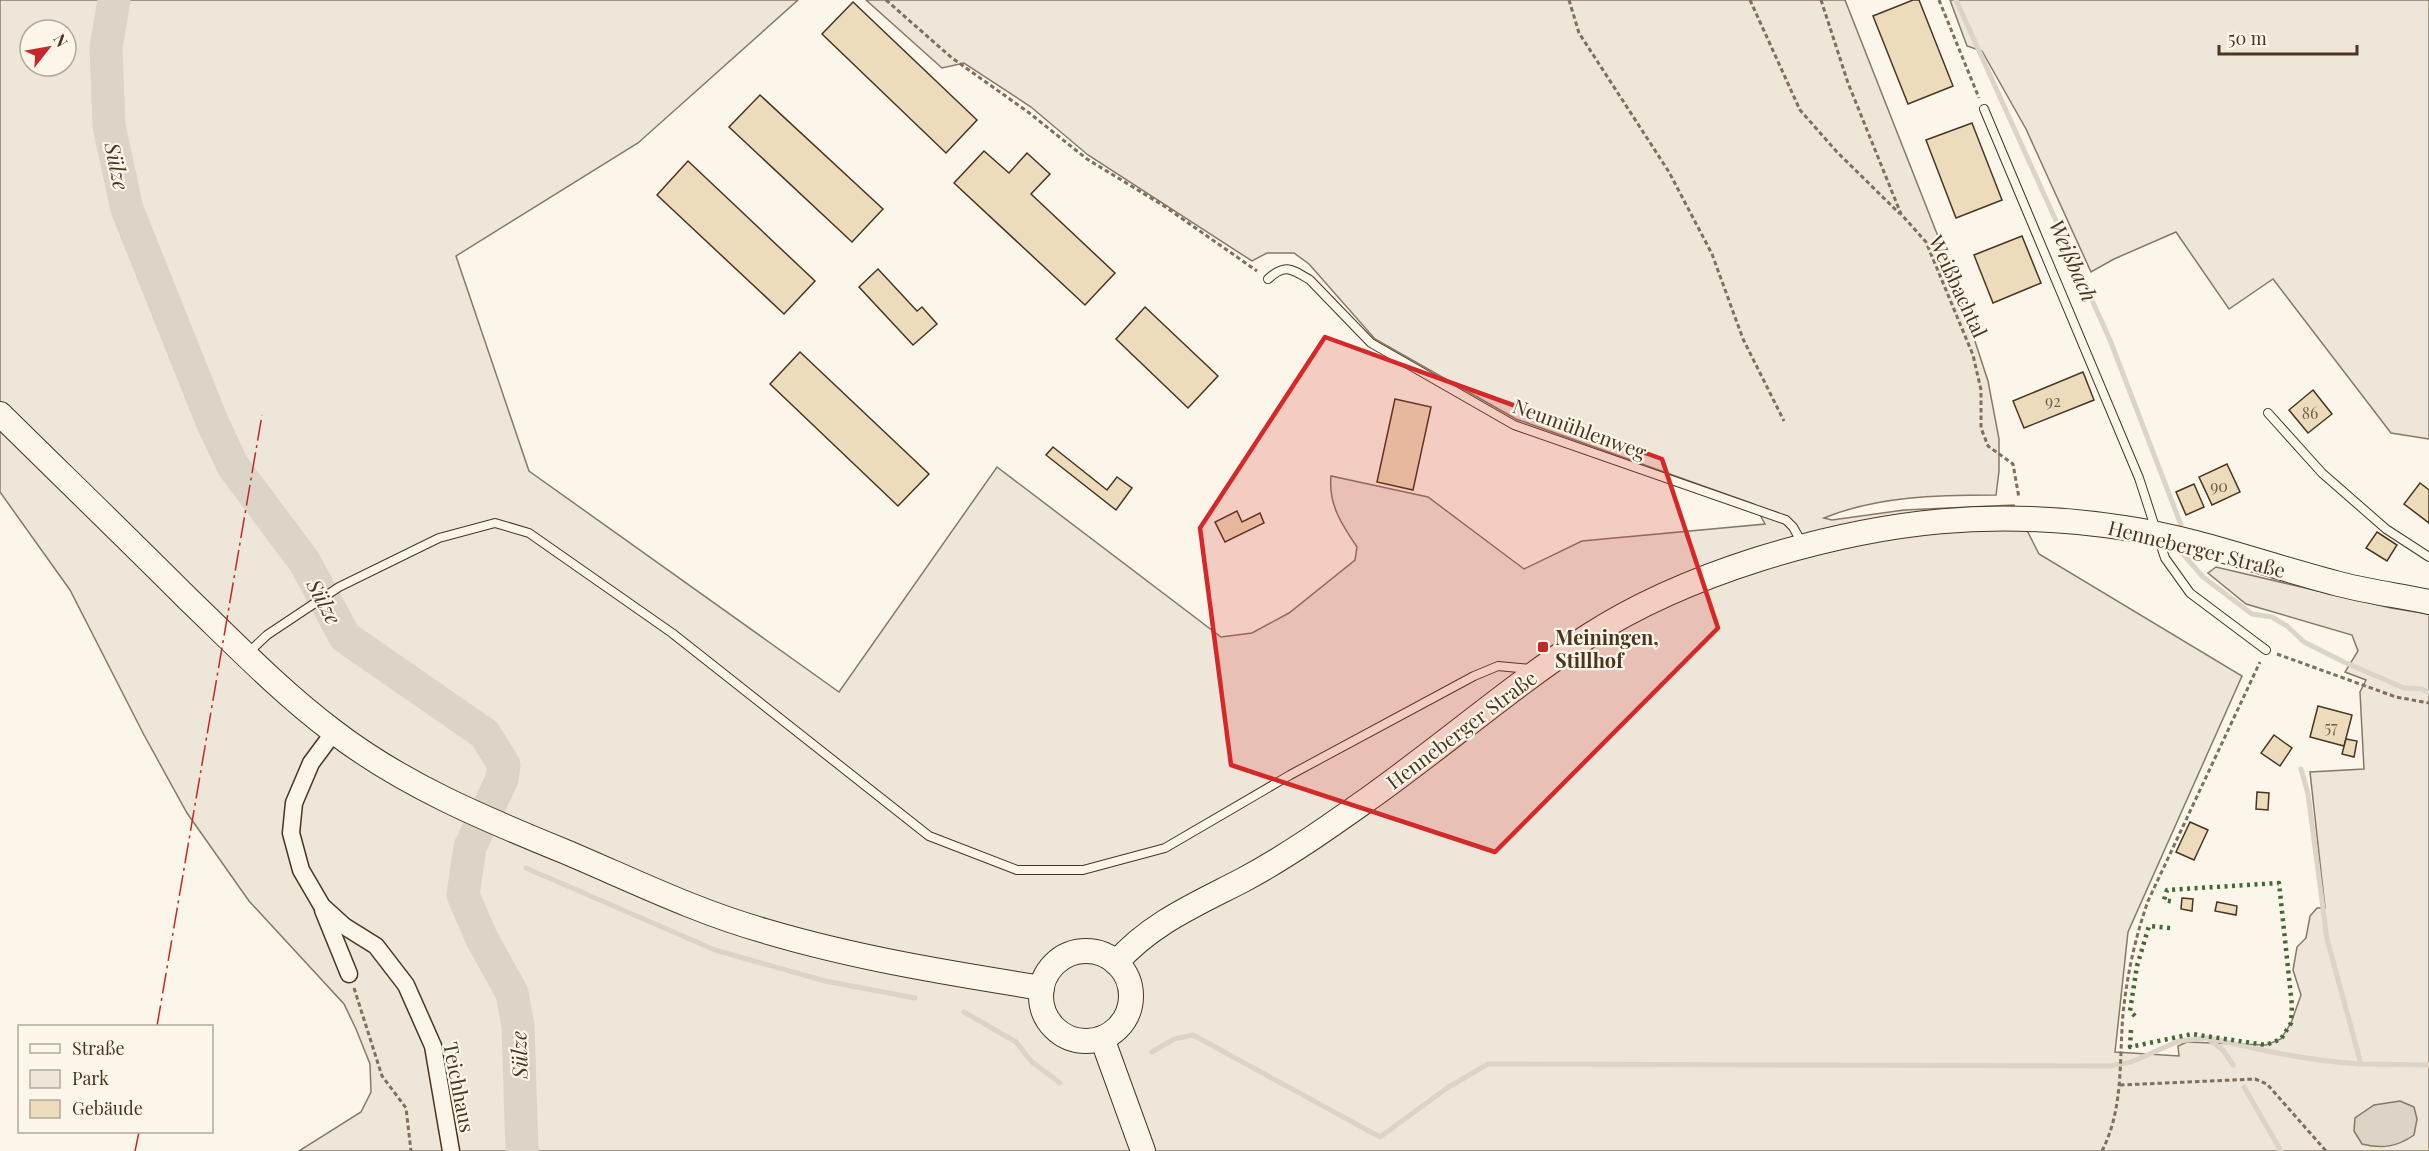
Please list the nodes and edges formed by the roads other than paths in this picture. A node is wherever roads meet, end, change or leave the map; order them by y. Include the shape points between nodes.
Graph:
1 (1984, 109) road end
2 (1268, 279) road end
3 (2268, 413) dead end
4 (0, 414) edge
5 (2159, 534) junction
6 (1803, 546) junction
7 (2429, 557) edge
8 (2429, 602) edge
9 (2266, 650) road end
10 (246, 655) junction
11 (1540, 670) junction
12 (334, 732) junction
13 (322, 906) junction
14 (1116, 963) junction
15 (349, 974) road end
16 (1042, 988) junction
17 (1102, 1038) junction
18 (451, 1151) edge
19 (1143, 1151) edge

1 - 5 lane
2 - 6 lane, Neumühlenweg via 1288,268 1298,272 1371,343 1514,425 1786,520
3 - 7 lane via 2322,473 2386,529
4 - 10 main road
5 - 6 main road, Henneberger Straße via 2087,523 1972,518 1906,524
5 - 8 main road, Henneberger Straße via 2345,586
5 - 9 lane via 2165,558 2190,593
6 - 11 main road, Henneberger Straße via 1732,567 1643,604
10 - 11 lane via 267,635 339,587 439,538 495,523 529,533 672,633 929,836 1017,870 1083,870 1165,848 1474,676 1498,666
10 - 12 main road
11 - 14 main road, Henneberger Straße via 1316,836 1244,879 1179,911 1138,940
12 - 13 street, Teichhaus via 311,763 294,802 291,832 301,870
12 - 16 main road via 395,773 459,807 700,909 765,931 890,963
13 - 15 street
13 - 18 street, Teichhaus via 376,946 406,985 433,1046
14 - 16 main road via 1097,952 1068,954 1051,967
14 - 17 main road via 1129,985 1129,1007 1124,1020
16 - 17 main road via 1043,1011 1057,1029 1077,1040
17 - 19 main road

